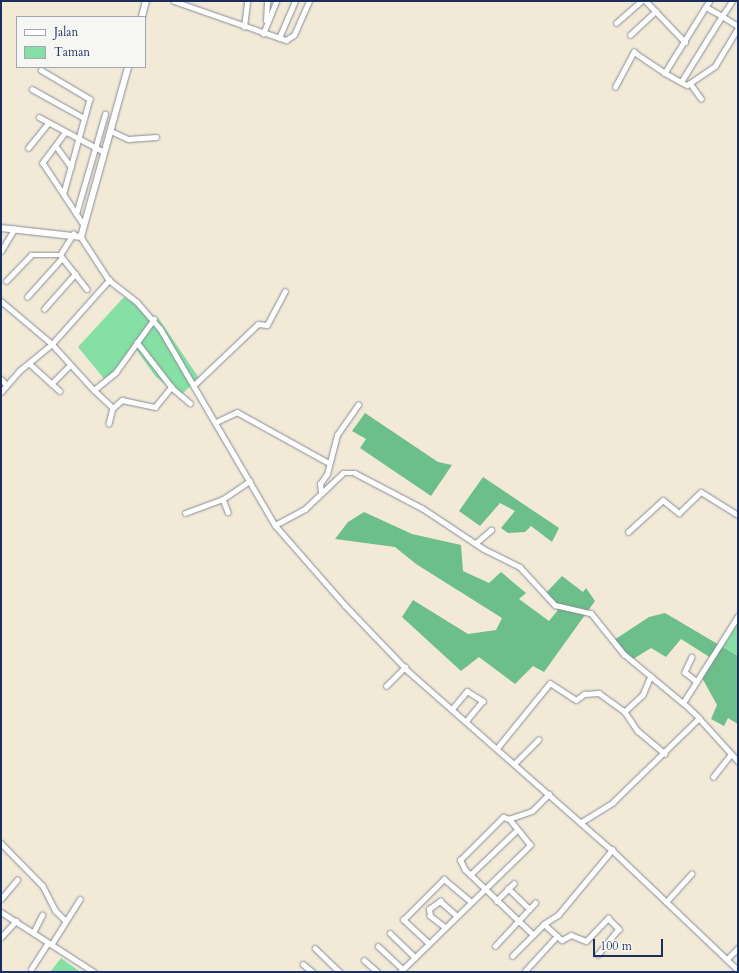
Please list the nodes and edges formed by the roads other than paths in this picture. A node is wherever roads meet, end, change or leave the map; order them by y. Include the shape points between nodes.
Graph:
1 (146, 1) edge
2 (174, 1) edge
3 (246, 1) edge
4 (267, 1) edge
5 (276, 1) edge
6 (295, 1) edge
7 (309, 1) edge
8 (641, 1) edge
9 (646, 1) edge
10 (710, 1) edge
11 (732, 1) edge
12 (706, 7) junction
13 (656, 11) junction
14 (142, 16) edge
15 (722, 16) junction
16 (616, 23) dead end
17 (266, 26) junction
18 (244, 27) junction
19 (738, 27) edge
20 (263, 34) junction
21 (630, 35) dead end
22 (279, 38) junction
23 (684, 42) junction
24 (128, 68) edge
25 (41, 70) dead end
26 (665, 73) junction
27 (681, 82) junction
28 (690, 83) junction
29 (615, 88) dead end
30 (32, 90) dead end
31 (701, 98) dead end
32 (105, 114) dead end
33 (39, 117) dead end
34 (84, 118) junction
35 (48, 123) junction
36 (111, 131) junction
37 (66, 132) junction
38 (156, 137) dead end
39 (78, 140) junction
40 (56, 146) junction
41 (28, 148) dead end
42 (99, 150) junction
43 (71, 167) junction
44 (64, 193) junction
45 (80, 220) junction
46 (1, 228) edge
47 (14, 229) junction
48 (73, 234) junction
49 (81, 236) junction
50 (1, 251) edge
51 (61, 257) junction
52 (75, 274) junction
53 (109, 280) junction
54 (6, 281) dead end
55 (87, 289) dead end
56 (285, 291) dead end
57 (27, 297) dead end
58 (1, 300) edge
59 (44, 309) dead end
60 (154, 319) junction
61 (137, 343) junction
62 (52, 344) junction
63 (30, 364) junction
64 (69, 366) junction
65 (1, 379) edge
66 (51, 384) junction
67 (7, 385) junction
68 (194, 385) junction
69 (172, 387) junction
70 (94, 390) junction
71 (60, 391) dead end
72 (1, 392) edge
73 (190, 403) dead end
74 (358, 405) dead end
75 (113, 408) junction
76 (216, 422) junction
77 (109, 424) dead end
78 (329, 463) junction
79 (250, 481) junction
80 (321, 492) junction
81 (224, 499) junction
82 (228, 512) dead end
83 (185, 513) dead end
84 (738, 516) edge
85 (275, 525) junction
86 (491, 530) dead end
87 (628, 532) dead end
88 (476, 543) junction
89 (738, 616) edge
90 (692, 657) dead end
91 (405, 667) junction
92 (652, 676) junction
93 (695, 680) junction
94 (386, 686) dead end
95 (683, 703) junction
96 (452, 709) junction
97 (625, 712) junction
98 (699, 718) junction
99 (467, 721) junction
100 (538, 740) dead end
101 (498, 747) junction
102 (665, 754) junction
103 (730, 755) junction
104 (738, 761) edge
105 (515, 763) junction
106 (713, 777) dead end
107 (549, 794) junction
108 (509, 820) junction
109 (580, 823) junction
110 (517, 830) junction
111 (1, 843) edge
112 (612, 850) junction
113 (691, 874) dead end
114 (470, 875) junction
115 (17, 880) dead end
116 (514, 883) dead end
117 (484, 888) junction
118 (508, 888) junction
119 (80, 899) dead end
120 (1, 900) edge
121 (470, 901) junction
122 (496, 901) junction
123 (666, 902) junction
124 (535, 903) dead end
125 (530, 908) junction
126 (1, 912) edge
127 (456, 914) junction
128 (42, 915) dead end
129 (65, 920) junction
130 (16, 921) junction
131 (518, 922) junction
132 (544, 924) junction
133 (444, 927) junction
134 (34, 931) junction
135 (390, 933) dead end
136 (533, 935) junction
137 (1, 936) edge
138 (557, 936) junction
139 (49, 944) junction
140 (428, 944) junction
141 (378, 946) dead end
142 (495, 946) dead end
143 (315, 948) dead end
144 (738, 948) edge
145 (598, 955) dead end
146 (512, 956) dead end
147 (415, 957) junction
148 (727, 959) junction
149 (364, 960) dead end
150 (303, 964) dead end
151 (31, 969) dead end
152 (738, 970) edge
153 (401, 971) edge
154 (525, 971) dead end
155 (94, 972) edge
156 (313, 972) edge
157 (340, 972) edge
158 (378, 972) edge

1 - 14 street
2 - 18 street
3 - 18 street
4 - 17 street
5 - 17 street
6 - 22 street
7 - 22 street via 292,38
8 - 16 street
9 - 13 street
10 - 12 street
11 - 15 street
12 - 15 street
12 - 23 street
13 - 21 street
13 - 23 street
15 - 19 street
15 - 27 street
17 - 20 street
18 - 20 street
19 - 28 street via 715,66
20 - 22 street
23 - 26 street
24 - 36 street
25 - 34 street via 89,98
26 - 27 street
26 - 29 street via 634,52
27 - 28 street
28 - 31 street
30 - 34 street
32 - 42 street
33 - 35 street
34 - 39 street
35 - 37 street
35 - 41 street
36 - 38 street via 128,139
36 - 42 street
37 - 39 street
37 - 40 street
39 - 42 street
39 - 43 street
40 - 43 street
40 - 44 street via 43,162
42 - 45 street
42 - 45 street
43 - 44 street
44 - 45 street
45 - 49 street
46 - 47 street
47 - 48 street
47 - 50 street
48 - 49 street
48 - 51 street
49 - 53 street via 92,259
51 - 52 street
51 - 54 street via 31,255
51 - 57 street
52 - 55 street
52 - 59 street
53 - 60 street
53 - 62 street
56 - 68 street via 267,325 258,324
58 - 62 street
60 - 61 street
60 - 68 street
61 - 69 street
61 - 70 street via 116,372
62 - 63 street
62 - 64 street
63 - 66 street
63 - 67 street
64 - 66 street
64 - 70 street
65 - 67 street
66 - 71 street
67 - 72 street
68 - 76 street
69 - 73 street
69 - 75 street via 155,407 122,400
70 - 75 street
74 - 78 street via 337,435
75 - 77 street
76 - 78 street via 237,412
76 - 79 street
78 - 80 street via 327,474 320,484
79 - 81 street
79 - 85 street
80 - 85 street via 305,509
80 - 88 street via 343,473 355,474 422,508
81 - 82 street
81 - 83 street
84 - 87 street via 701,492 679,512 663,500
85 - 91 street
86 - 88 street
88 - 92 street via 520,567 555,605 591,613 624,654
89 - 93 street
90 - 93 street via 685,672
91 - 94 street
91 - 96 street
92 - 95 street
92 - 97 street via 643,695
93 - 95 street
95 - 98 street
96 - 99 street
96 - 99 street via 467,691 484,701
97 - 101 street via 599,693 584,694 576,700 550,684
97 - 102 street via 638,731
98 - 102 street
98 - 103 street
99 - 101 street
100 - 105 street
101 - 105 street
102 - 109 street via 614,802
103 - 104 street
103 - 106 street
105 - 107 street
107 - 108 street via 532,811
107 - 109 street
108 - 110 street
108 - 114 street via 503,816 461,858 461,865
109 - 112 street
110 - 114 street
110 - 117 street via 530,845
111 - 129 street via 43,886 56,911
112 - 123 street
112 - 132 street via 558,915
113 - 123 street
114 - 117 street
115 - 120 street
116 - 118 street
117 - 121 street
117 - 122 street
118 - 122 street
118 - 125 street
119 - 129 street
121 - 127 street
121 - 140 street via 444,880 403,920
122 - 131 street
123 - 148 street
124 - 125 street
125 - 131 street
126 - 130 street
127 - 133 street
127 - 133 street via 440,901 429,909 430,916
128 - 134 street
129 - 139 street
130 - 134 street
130 - 137 street
131 - 136 street
131 - 142 street
132 - 136 street
132 - 138 street
133 - 140 street
134 - 139 street
135 - 147 street
136 - 146 street
138 - 145 street via 562,940 571,935 586,941 608,918 619,929
138 - 154 street
139 - 151 street
139 - 155 street via 61,948
140 - 147 street
141 - 153 street
143 - 157 street
144 - 148 street
147 - 153 street
148 - 152 street
149 - 158 street
150 - 156 street

